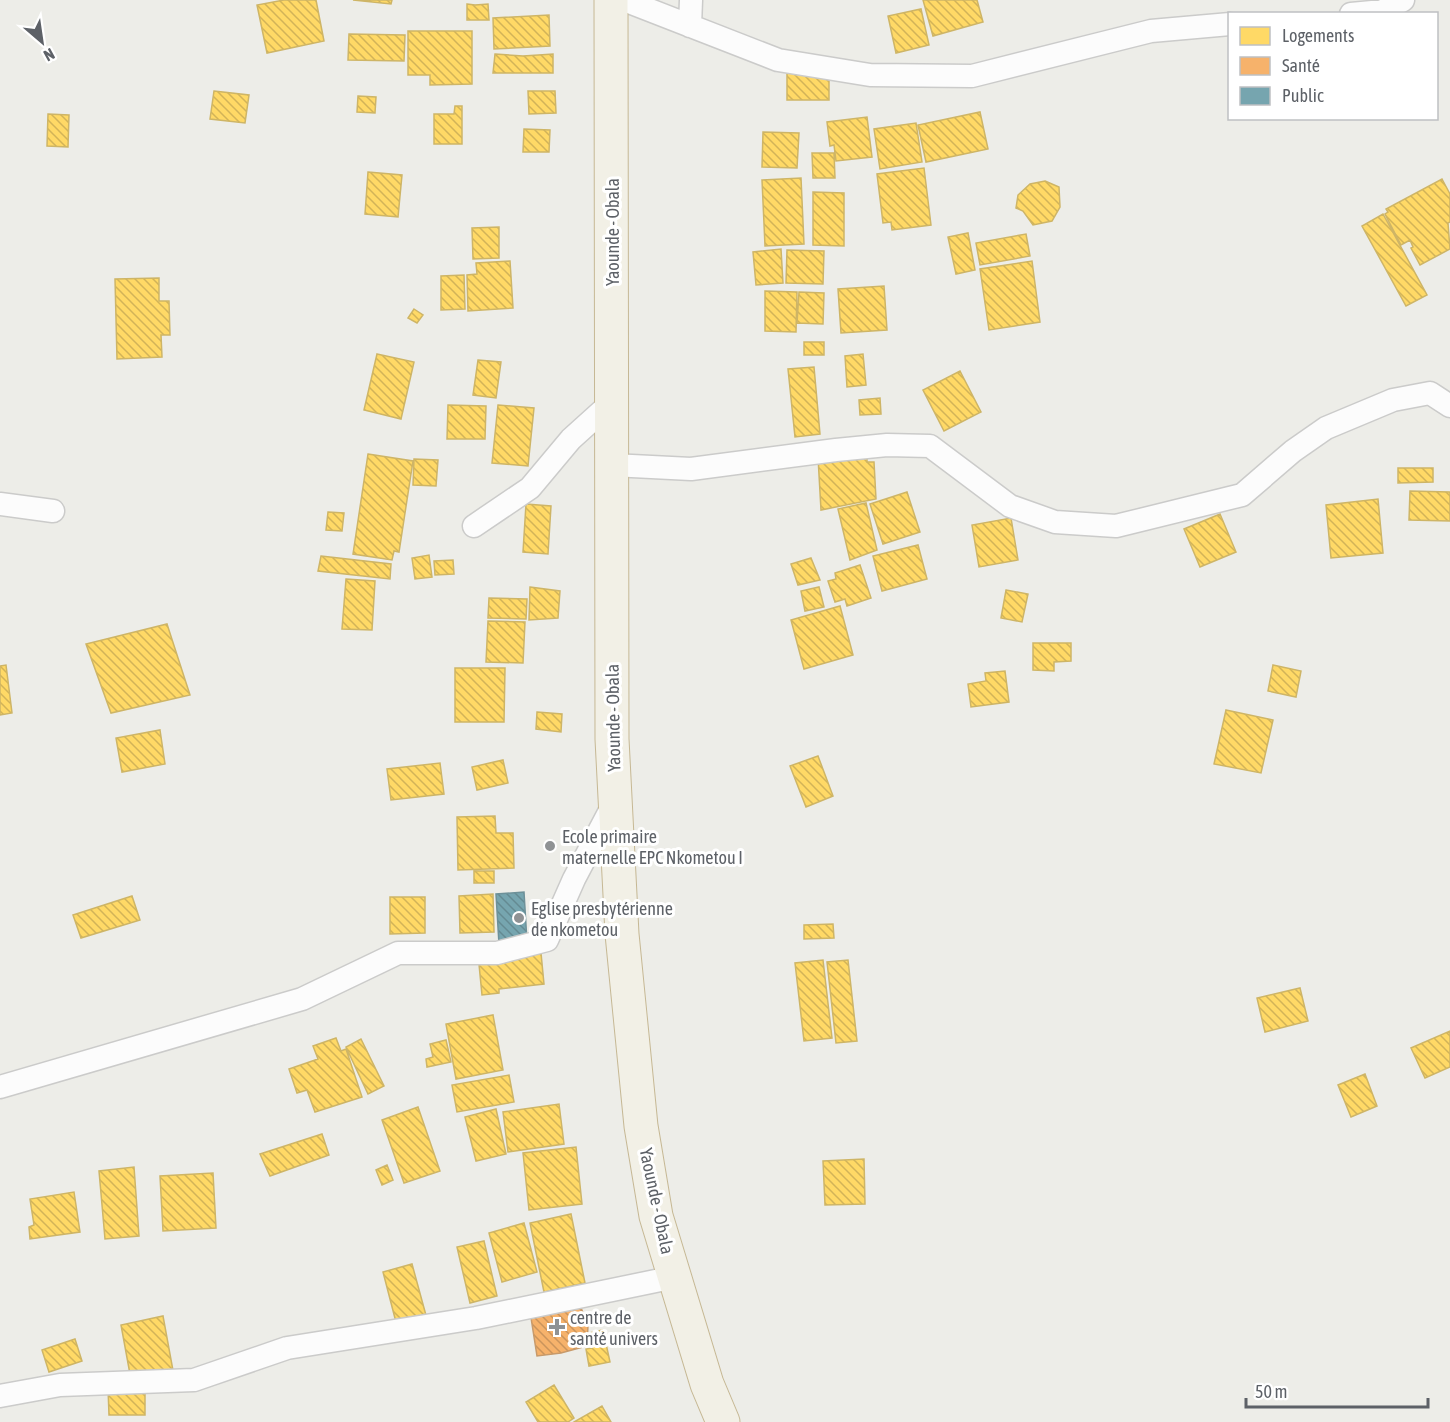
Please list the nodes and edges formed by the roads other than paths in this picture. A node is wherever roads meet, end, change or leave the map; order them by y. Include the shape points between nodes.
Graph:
1 (611, 0) edge
2 (624, 0) edge
3 (691, 0) edge
4 (1403, 0) edge
5 (1372, 12) edge
6 (1228, 24) edge
7 (690, 26) junction
8 (612, 402) junction
9 (1450, 406) edge
10 (612, 465) junction
11 (0, 504) edge
12 (53, 511) dead end
13 (474, 526) dead end
14 (615, 802) junction
15 (0, 1087) edge
16 (675, 1276) junction
17 (0, 1396) edge
18 (723, 1422) edge

1 - 8 highway, Yaounde - Obala
2 - 7 street
3 - 7 street
4 - 5 street
6 - 7 street via 1151,31 972,76 870,75 778,60
8 - 10 highway, Yaounde - Obala
8 - 13 street via 571,439 530,488
9 - 10 street via 1430,393 1393,400 1326,428 1242,495 1116,526 1054,522 1011,506 930,446 846,448 692,469
10 - 14 highway, Yaounde - Obala
11 - 12 street
14 - 15 street via 547,940 497,953 398,952 302,999
14 - 16 highway, Yaounde - Obala via 622,934 641,1126 656,1216
16 - 17 street via 476,1318 287,1348 194,1380 60,1384
16 - 18 highway, Yaounde - Obala via 707,1384

